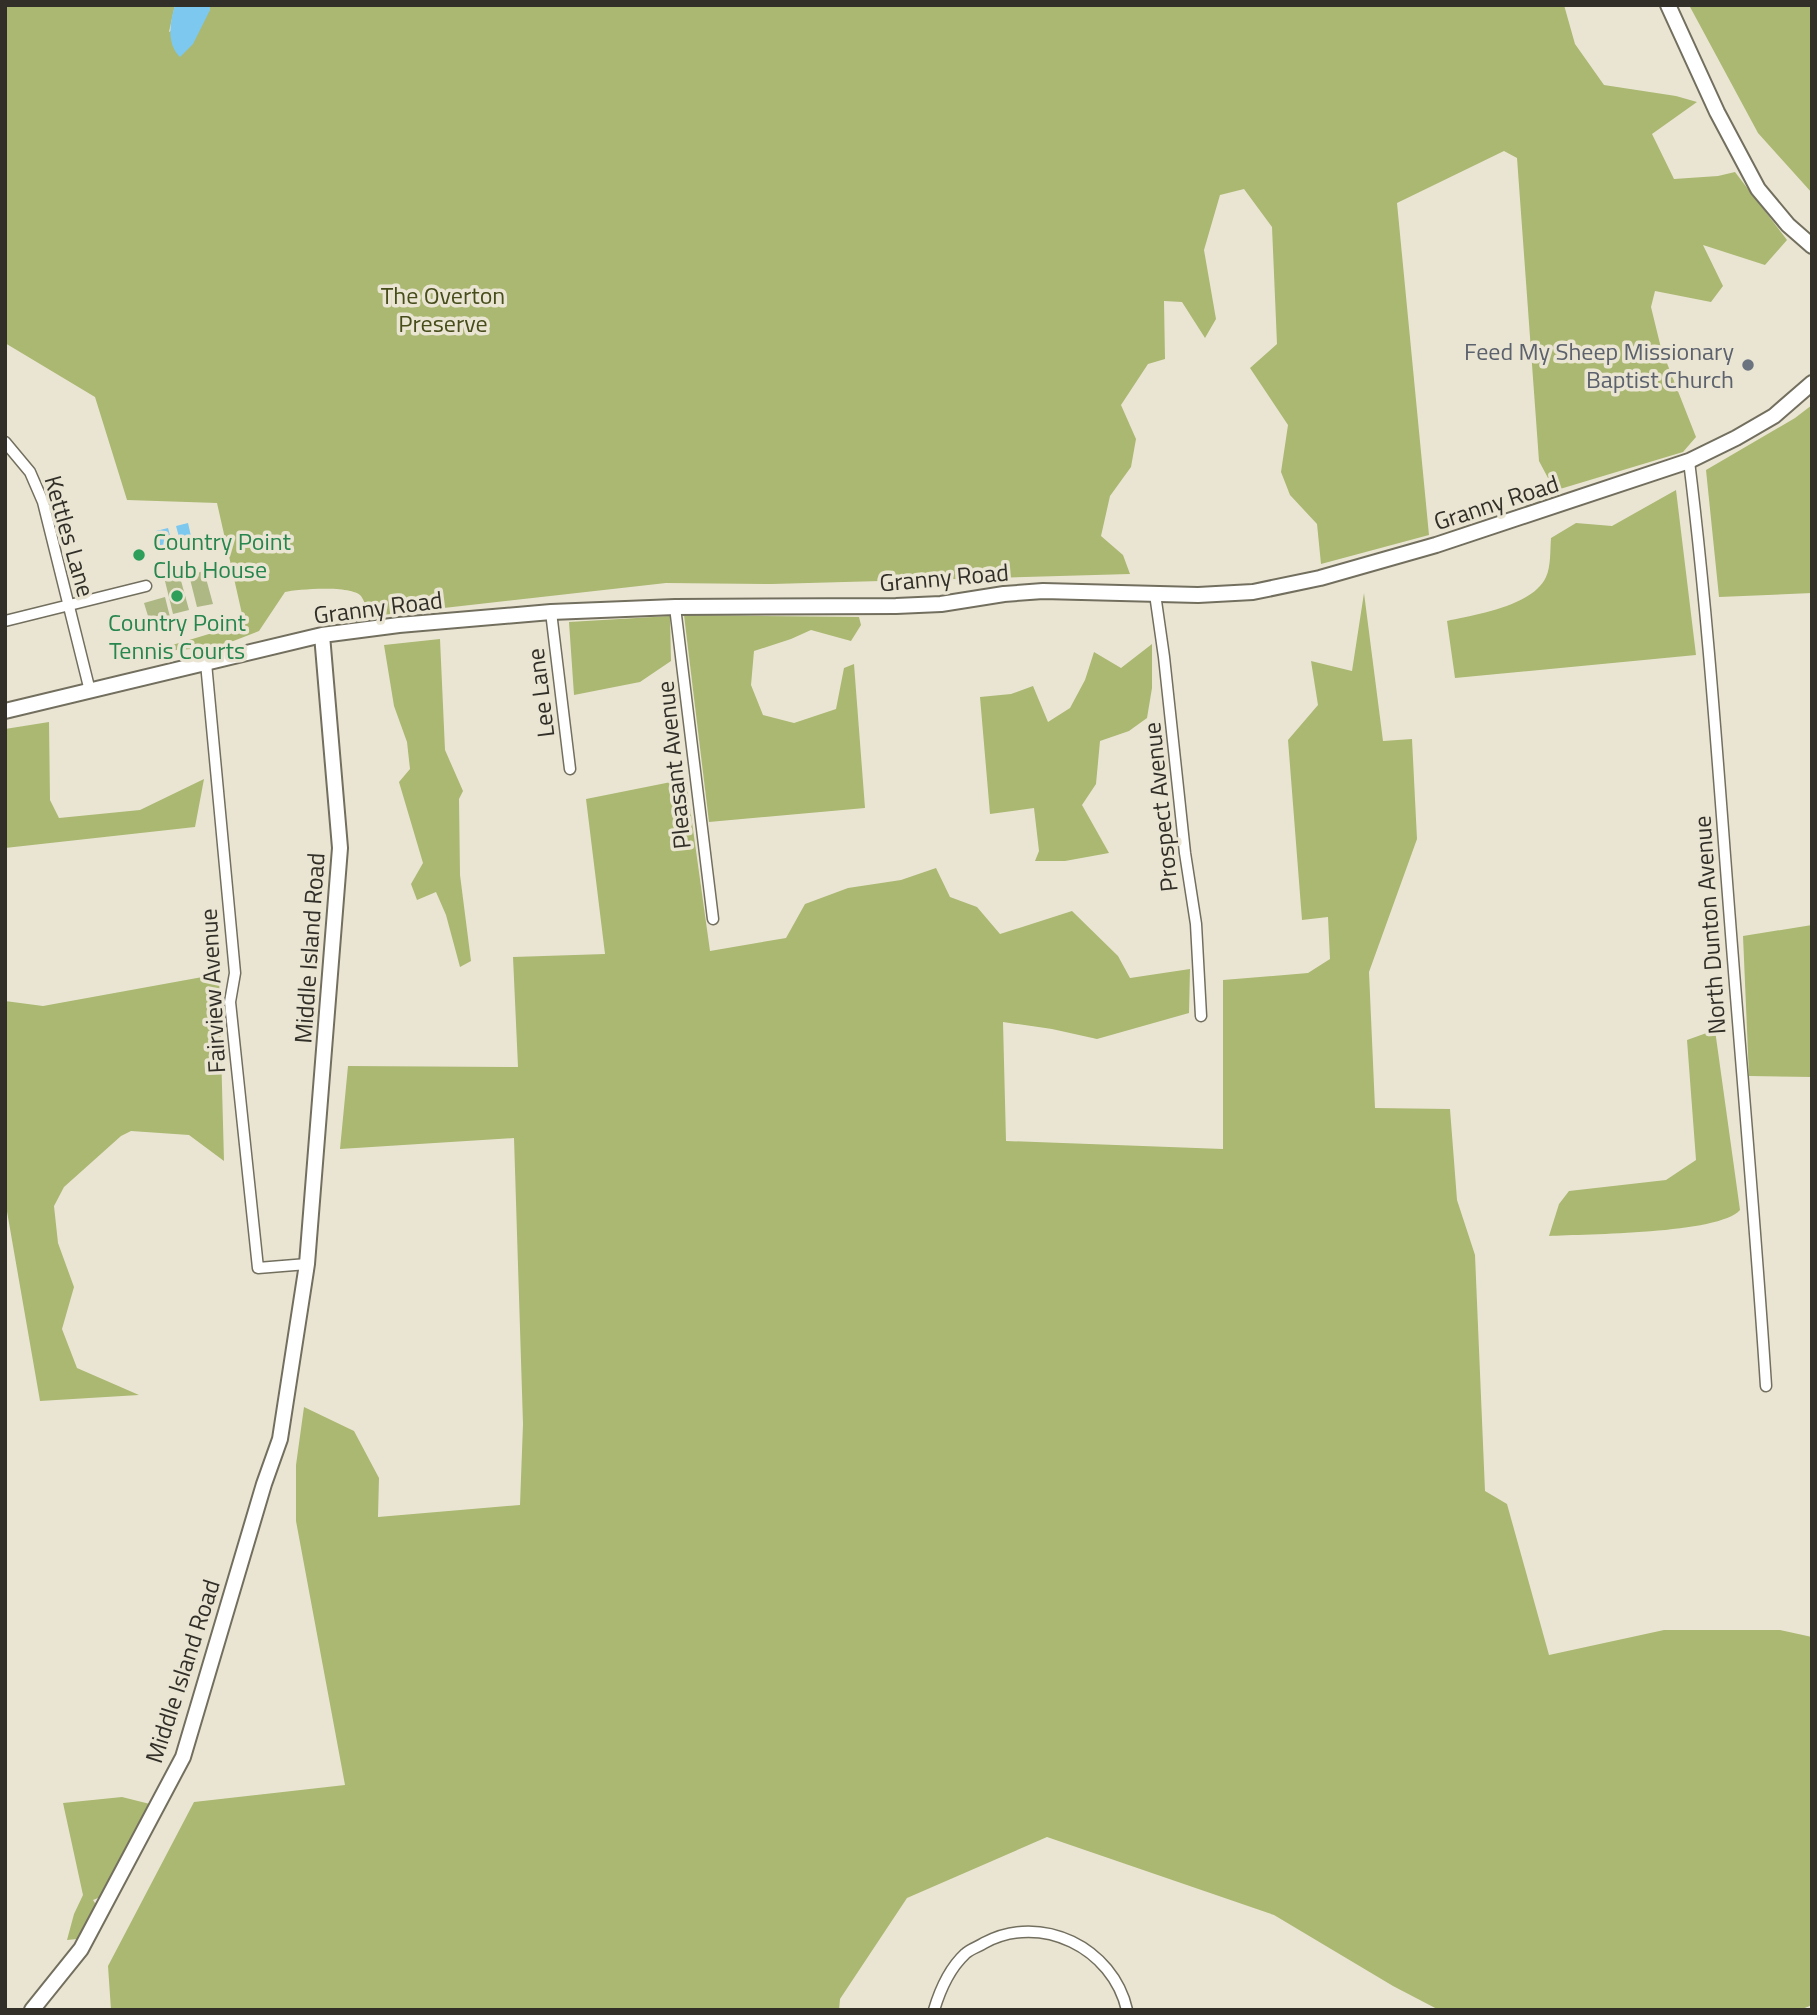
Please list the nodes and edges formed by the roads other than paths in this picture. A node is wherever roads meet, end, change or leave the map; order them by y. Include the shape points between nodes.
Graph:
1 (1668, 5) edge
2 (1812, 246) edge
3 (1812, 383) edge
4 (5, 442) edge
5 (1689, 461) junction
6 (146, 586) dead end
7 (1155, 594) junction
8 (69, 604) junction
9 (676, 607) junction
10 (551, 612) junction
11 (5, 621) edge
12 (322, 635) junction
13 (206, 663) junction
14 (90, 691) junction
15 (5, 711) edge
16 (570, 768) dead end
17 (713, 919) dead end
18 (1201, 1016) dead end
19 (307, 1264) junction
20 (1766, 1386) dead end
21 (32, 2010) edge
22 (934, 2010) edge
23 (1127, 2010) edge

1 - 2 street via 1758,189 1787,225
3 - 5 street, Granny Road via 1774,416
4 - 8 street, Kettles Lane via 30,472 43,502
5 - 7 street, Granny Road via 1436,545 1320,578 1253,592
5 - 20 street, North Dunton Avenue via 1703,584
6 - 8 street
7 - 9 street, Granny Road via 1043,591 896,606
7 - 18 street, Prospect Avenue via 1196,924
8 - 11 street
8 - 14 street, Kettles Lane
9 - 10 street, Granny Road
9 - 17 street, Pleasant Avenue
10 - 12 street, Granny Road
10 - 16 street, Lee Lane
12 - 13 street, Granny Road
12 - 19 street, Middle Island Road via 340,848
13 - 14 street, Granny Road
13 - 19 street, Fairview Avenue via 235,973 230,1003 258,1268
14 - 15 street, Granny Road
19 - 21 street, Middle Island Road via 280,1439 183,1757 81,1949
22 - 23 street via 942,1987 965,1954 996,1937 1033,1930 1064,1937 1099,1958 1123,1991

